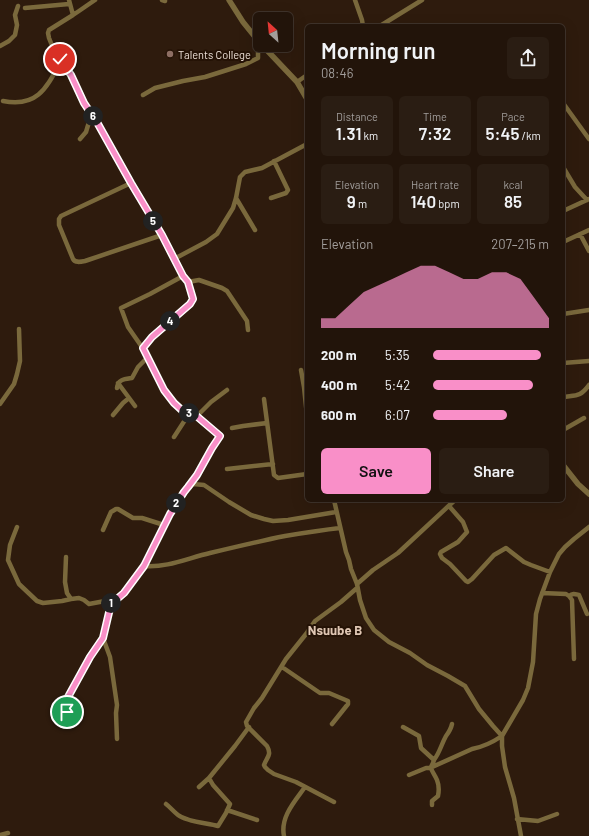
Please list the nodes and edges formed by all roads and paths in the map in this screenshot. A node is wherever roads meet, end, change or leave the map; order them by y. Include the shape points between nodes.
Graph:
1 (95, 0) edge
2 (229, 0) edge
3 (355, 0) edge
4 (422, 0) edge
5 (69, 2) edge
6 (18, 6) dead end
7 (25, 8) dead end
8 (73, 15) junction
9 (363, 24) edge
10 (383, 24) edge
11 (253, 34) edge
12 (0, 46) edge
13 (259, 52) edge
14 (269, 52) edge
15 (61, 61) junction
16 (305, 76) edge
17 (297, 82) junction
18 (143, 95) dead end
19 (305, 96) edge
20 (3, 101) dead end
21 (565, 106) edge
22 (94, 117) junction
23 (80, 139) dead end
24 (589, 139) edge
25 (305, 145) edge
26 (274, 161) junction
27 (565, 170) edge
28 (131, 183) junction
29 (236, 198) junction
30 (271, 198) dead end
31 (588, 200) edge
32 (565, 210) edge
33 (255, 230) dead end
34 (589, 230) edge
35 (580, 234) junction
36 (162, 235) junction
37 (565, 241) edge
38 (589, 251) edge
39 (174, 259) junction
40 (183, 276) junction
41 (188, 282) junction
42 (589, 310) edge
43 (565, 314) edge
44 (19, 329) dead end
45 (248, 330) dead end
46 (143, 348) junction
47 (148, 357) junction
48 (589, 361) edge
49 (565, 363) edge
50 (300, 370) dead end
51 (589, 385) edge
52 (227, 390) dead end
53 (305, 397) edge
54 (565, 397) edge
55 (129, 398) junction
56 (264, 399) dead end
57 (0, 404) edge
58 (135, 406) dead end
59 (186, 414) junction
60 (113, 415) dead end
61 (197, 416) junction
62 (584, 418) dead end
63 (267, 423) junction
64 (232, 428) dead end
65 (565, 429) edge
66 (174, 437) dead end
67 (273, 464) junction
68 (565, 468) edge
69 (227, 469) dead end
70 (305, 474) edge
71 (188, 487) junction
72 (589, 494) edge
73 (334, 502) edge
74 (453, 502) edge
75 (449, 506) junction
76 (336, 512) junction
77 (164, 525) junction
78 (17, 527) dead end
79 (340, 528) junction
80 (103, 530) dead end
81 (588, 530) edge
82 (66, 557) dead end
83 (144, 566) junction
84 (550, 572) junction
85 (357, 586) junction
86 (542, 593) junction
87 (569, 596) junction
88 (71, 599) junction
89 (112, 602) junction
90 (587, 614) dead end
91 (103, 638) junction
92 (574, 659) dead end
93 (282, 667) junction
94 (65, 704) junction
95 (67, 712) dead end
96 (57, 714) dead end
97 (332, 724) dead end
98 (452, 724) dead end
99 (249, 727) junction
100 (403, 727) dead end
101 (502, 736) junction
102 (117, 739) dead end
103 (434, 760) junction
104 (430, 768) junction
105 (409, 775) dead end
106 (209, 778) junction
107 (199, 787) dead end
108 (305, 787) junction
109 (334, 802) dead end
110 (166, 804) dead end
111 (432, 805) dead end
112 (227, 810) junction
113 (557, 814) dead end
114 (518, 819) junction
115 (257, 820) dead end
116 (8, 833) dead end
117 (0, 835) edge
118 (284, 836) edge
119 (521, 836) edge

1 - 8 street
2 - 11 street
3 - 9 street
4 - 10 street
5 - 7 street
5 - 8 street
6 - 12 street via 15,15 15,35
8 - 15 street via 51,28 48,33
13 - 18 street via 258,58 246,64 205,77 155,88
14 - 17 street
15 - 20 street via 44,90 36,97 27,101
15 - 22 street
16 - 17 street
17 - 19 street
21 - 24 street
22 - 23 street
22 - 28 street
25 - 26 street
26 - 29 street via 241,175
26 - 30 street via 288,190
27 - 31 street
28 - 36 street
28 - 36 street via 61,216 59,225 74,261 85,261
29 - 33 street
29 - 39 street via 229,216 216,234
31 - 32 street
34 - 35 street
35 - 37 street
35 - 38 street
36 - 39 street
39 - 40 street
40 - 41 street
40 - 46 street via 121,308 128,327
41 - 45 street via 199,280 227,291 247,321
41 - 46 street via 193,299 190,304
42 - 43 street
44 - 57 street via 20,361 17,374 14,384
46 - 47 street
47 - 55 street via 132,378 122,380 118,385
47 - 59 street via 168,396
48 - 49 street
50 - 53 street
51 - 54 street via 580,394
52 - 61 street
55 - 58 street
55 - 60 street
56 - 63 street
59 - 61 street via 193,413
59 - 66 street
61 - 71 street via 220,436
62 - 65 street
63 - 64 street
63 - 67 street
67 - 69 street
67 - 70 street via 274,475 278,478
68 - 72 street
71 - 76 street via 193,484 204,485 251,515 273,521
71 - 77 street
73 - 76 street
74 - 75 street
75 - 84 street via 463,522 467,532 458,542 440,554 466,581 472,579 494,555 506,548 524,562
75 - 85 street via 398,553 373,570
76 - 79 street
77 - 80 street via 133,518 116,509 111,512
77 - 83 street
78 - 88 street via 10,545 8,560 19,584 37,601 43,603
79 - 83 street via 264,540 175,563
79 - 85 street
81 - 84 street via 570,542
82 - 88 street via 65,582
83 - 89 street via 124,593
84 - 86 street
85 - 93 street via 341,602 315,621
85 - 101 street via 366,618 374,630 389,642 465,686 479,709
86 - 87 street
86 - 101 street via 536,614 533,662 528,688
87 - 90 street via 579,595
87 - 92 street via 573,604
88 - 89 street via 79,598 89,604 111,600
89 - 91 street
91 - 94 street
91 - 102 street via 110,657 117,705
93 - 97 street via 320,693 329,693 347,700 348,704
93 - 99 street via 247,720
94 - 95 street
94 - 96 street
98 - 103 street
99 - 106 street
99 - 108 street via 269,749 270,754 264,763 265,768
100 - 103 street via 419,736 421,748
101 - 104 street via 490,744 472,749
101 - 114 street via 505,767
103 - 104 street
104 - 105 street
104 - 111 street via 439,791
106 - 107 street
106 - 112 street via 230,804
108 - 109 street
108 - 118 street via 286,817 282,827
110 - 112 street via 188,820 218,826
112 - 115 street
113 - 114 street via 538,821
114 - 119 street
116 - 117 street

